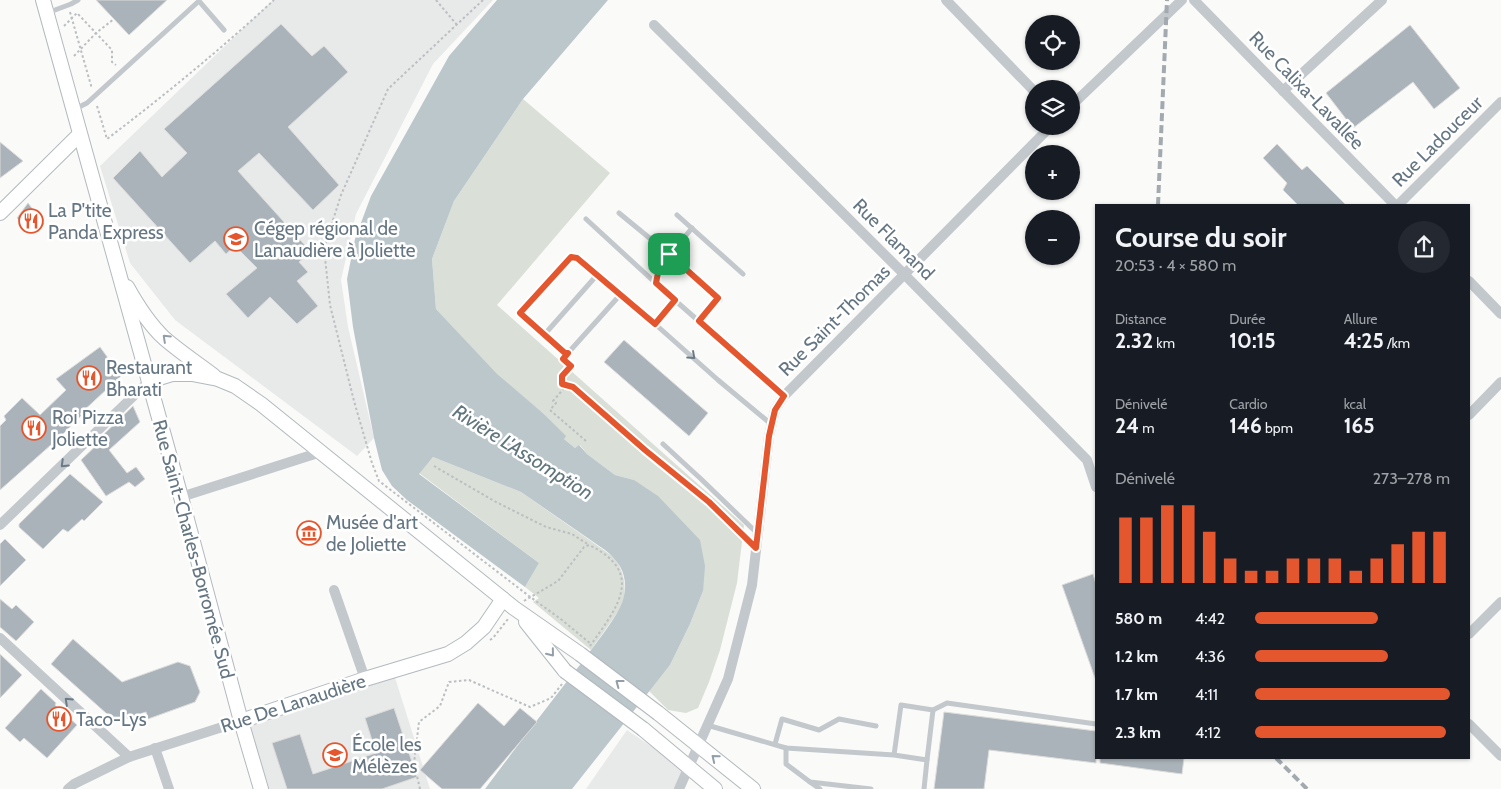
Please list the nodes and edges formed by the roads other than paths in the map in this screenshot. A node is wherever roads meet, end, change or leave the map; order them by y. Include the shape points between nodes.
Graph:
1 (78, 0) edge
2 (946, 0) edge
3 (1182, 0) edge
4 (1194, 0) edge
5 (1382, 0) edge
6 (199, 1) edge
7 (45, 7) edge
8 (654, 25) dead end
9 (224, 30) dead end
10 (1025, 81) edge
11 (1283, 91) junction
12 (1080, 97) edge
13 (1501, 102) edge
14 (72, 110) junction
15 (79, 135) junction
16 (1042, 135) edge
17 (1395, 204) edge
18 (1397, 204) edge
19 (0, 213) edge
20 (619, 213) dead end
21 (677, 216) dead end
22 (586, 219) dead end
23 (692, 228) junction
24 (669, 254) junction
25 (116, 266) junction
26 (743, 274) dead end
27 (904, 274) junction
28 (597, 275) junction
29 (1470, 282) edge
30 (656, 283) junction
31 (620, 295) junction
32 (675, 300) junction
33 (1501, 314) edge
34 (699, 321) junction
35 (655, 324) junction
36 (544, 335) junction
37 (218, 379) junction
38 (149, 381) junction
39 (1501, 382) edge
40 (784, 396) junction
41 (1470, 414) edge
42 (772, 424) junction
43 (663, 444) dead end
44 (321, 452) junction
45 (1095, 484) edge
46 (181, 497) junction
47 (0, 526) edge
48 (758, 534) junction
49 (334, 590) dead end
50 (503, 599) junction
51 (1501, 602) edge
52 (514, 608) junction
53 (1470, 633) edge
54 (0, 638) edge
55 (365, 679) junction
56 (933, 710) junction
57 (241, 721) junction
58 (707, 724) junction
59 (1095, 724) edge
60 (1470, 725) edge
61 (876, 726) dead end
62 (698, 744) junction
63 (775, 744) junction
64 (155, 748) junction
65 (786, 748) junction
66 (894, 755) junction
67 (1501, 756) edge
68 (129, 757) junction
69 (927, 760) junction
70 (688, 768) junction
71 (810, 782) junction
72 (68, 789) edge
73 (169, 789) edge
74 (261, 789) edge
75 (679, 789) edge
76 (715, 789) edge
77 (753, 789) edge
78 (820, 789) edge
79 (871, 789) edge
80 (924, 789) edge

1 - 7 lane via 68,5
2 - 10 street
3 - 12 street
4 - 11 street, Rue Calixa-Lavallée
5 - 11 street
6 - 9 lane
6 - 14 lane via 87,103
7 - 14 main road, Rue Saint-Charles-Borromée Sud
8 - 27 street, Rue Flamand
11 - 17 street, Rue Calixa-Lavallée
13 - 18 street, Rue Ladouceur
14 - 15 main road, Rue Saint-Charles-Borromée Sud
15 - 19 main road
15 - 25 main road, Rue Saint-Charles-Borromée Sud
16 - 27 street, Rue Saint-Thomas
20 - 24 lane
21 - 23 lane
22 - 30 lane
23 - 24 lane
23 - 26 lane
24 - 30 lane via 659,268
24 - 34 lane via 719,299
37 -> 25 main road via 152,324
25 - 38 main road, Rue Saint-Charles-Borromée Sud
27 - 40 street, Rue Saint-Thomas
27 - 45 street, Rue Flamand via 1087,460
28 - 31 lane
28 - 36 lane
28 - 36 lane via 577,258 571,257 520,313
29 - 33 street
30 - 32 lane
31 - 35 lane
31 - 36 lane via 568,353
32 - 34 lane
32 - 35 lane
34 - 40 lane
35 -> 42 lane
37 - 38 main road via 172,374
37 - 44 main road via 261,404
38 - 46 main road, Rue Saint-Charles-Borromée Sud
38 -> 47 street
39 - 41 street
40 - 42 street, Rue Saint-Thomas via 775,410
42 - 48 street, Rue Saint-Thomas
43 - 48 lane
44 - 46 street
44 - 50 main road
46 - 57 main road, Rue Saint-Charles-Borromée Sud
48 - 58 street, Rue Saint-Thomas via 752,585 728,679
49 - 55 street
50 - 52 main road
50 - 55 main road, Rue De Lanaudière via 484,627 457,649
51 - 53 street
62 -> 52 main road, bridge via 583,652
52 -> 70 main road, bridge via 566,674 643,729
68 -> 54 street
55 - 57 main road, Rue De Lanaudière
56 - 59 lane via 947,703
56 - 66 lane via 901,705
56 - 69 lane
57 - 64 street, Rue De Lanaudière
57 - 74 main road, Rue Saint-Charles-Borromée Sud
58 - 62 street, Rue Saint-Thomas
58 - 63 lane
60 - 67 street
61 - 63 lane via 839,719 819,730 782,719
62 - 70 street, Rue Saint-Thomas
77 -> 62 main road
63 - 65 lane
64 - 68 street, Rue De Lanaudière
64 - 73 street
65 - 66 lane
65 - 71 lane via 786,764
66 - 69 lane
68 - 72 street, Rue De Lanaudière
69 - 80 lane
70 - 75 street, Rue Saint-Thomas
70 - 76 main road
71 - 78 lane
71 - 79 lane

